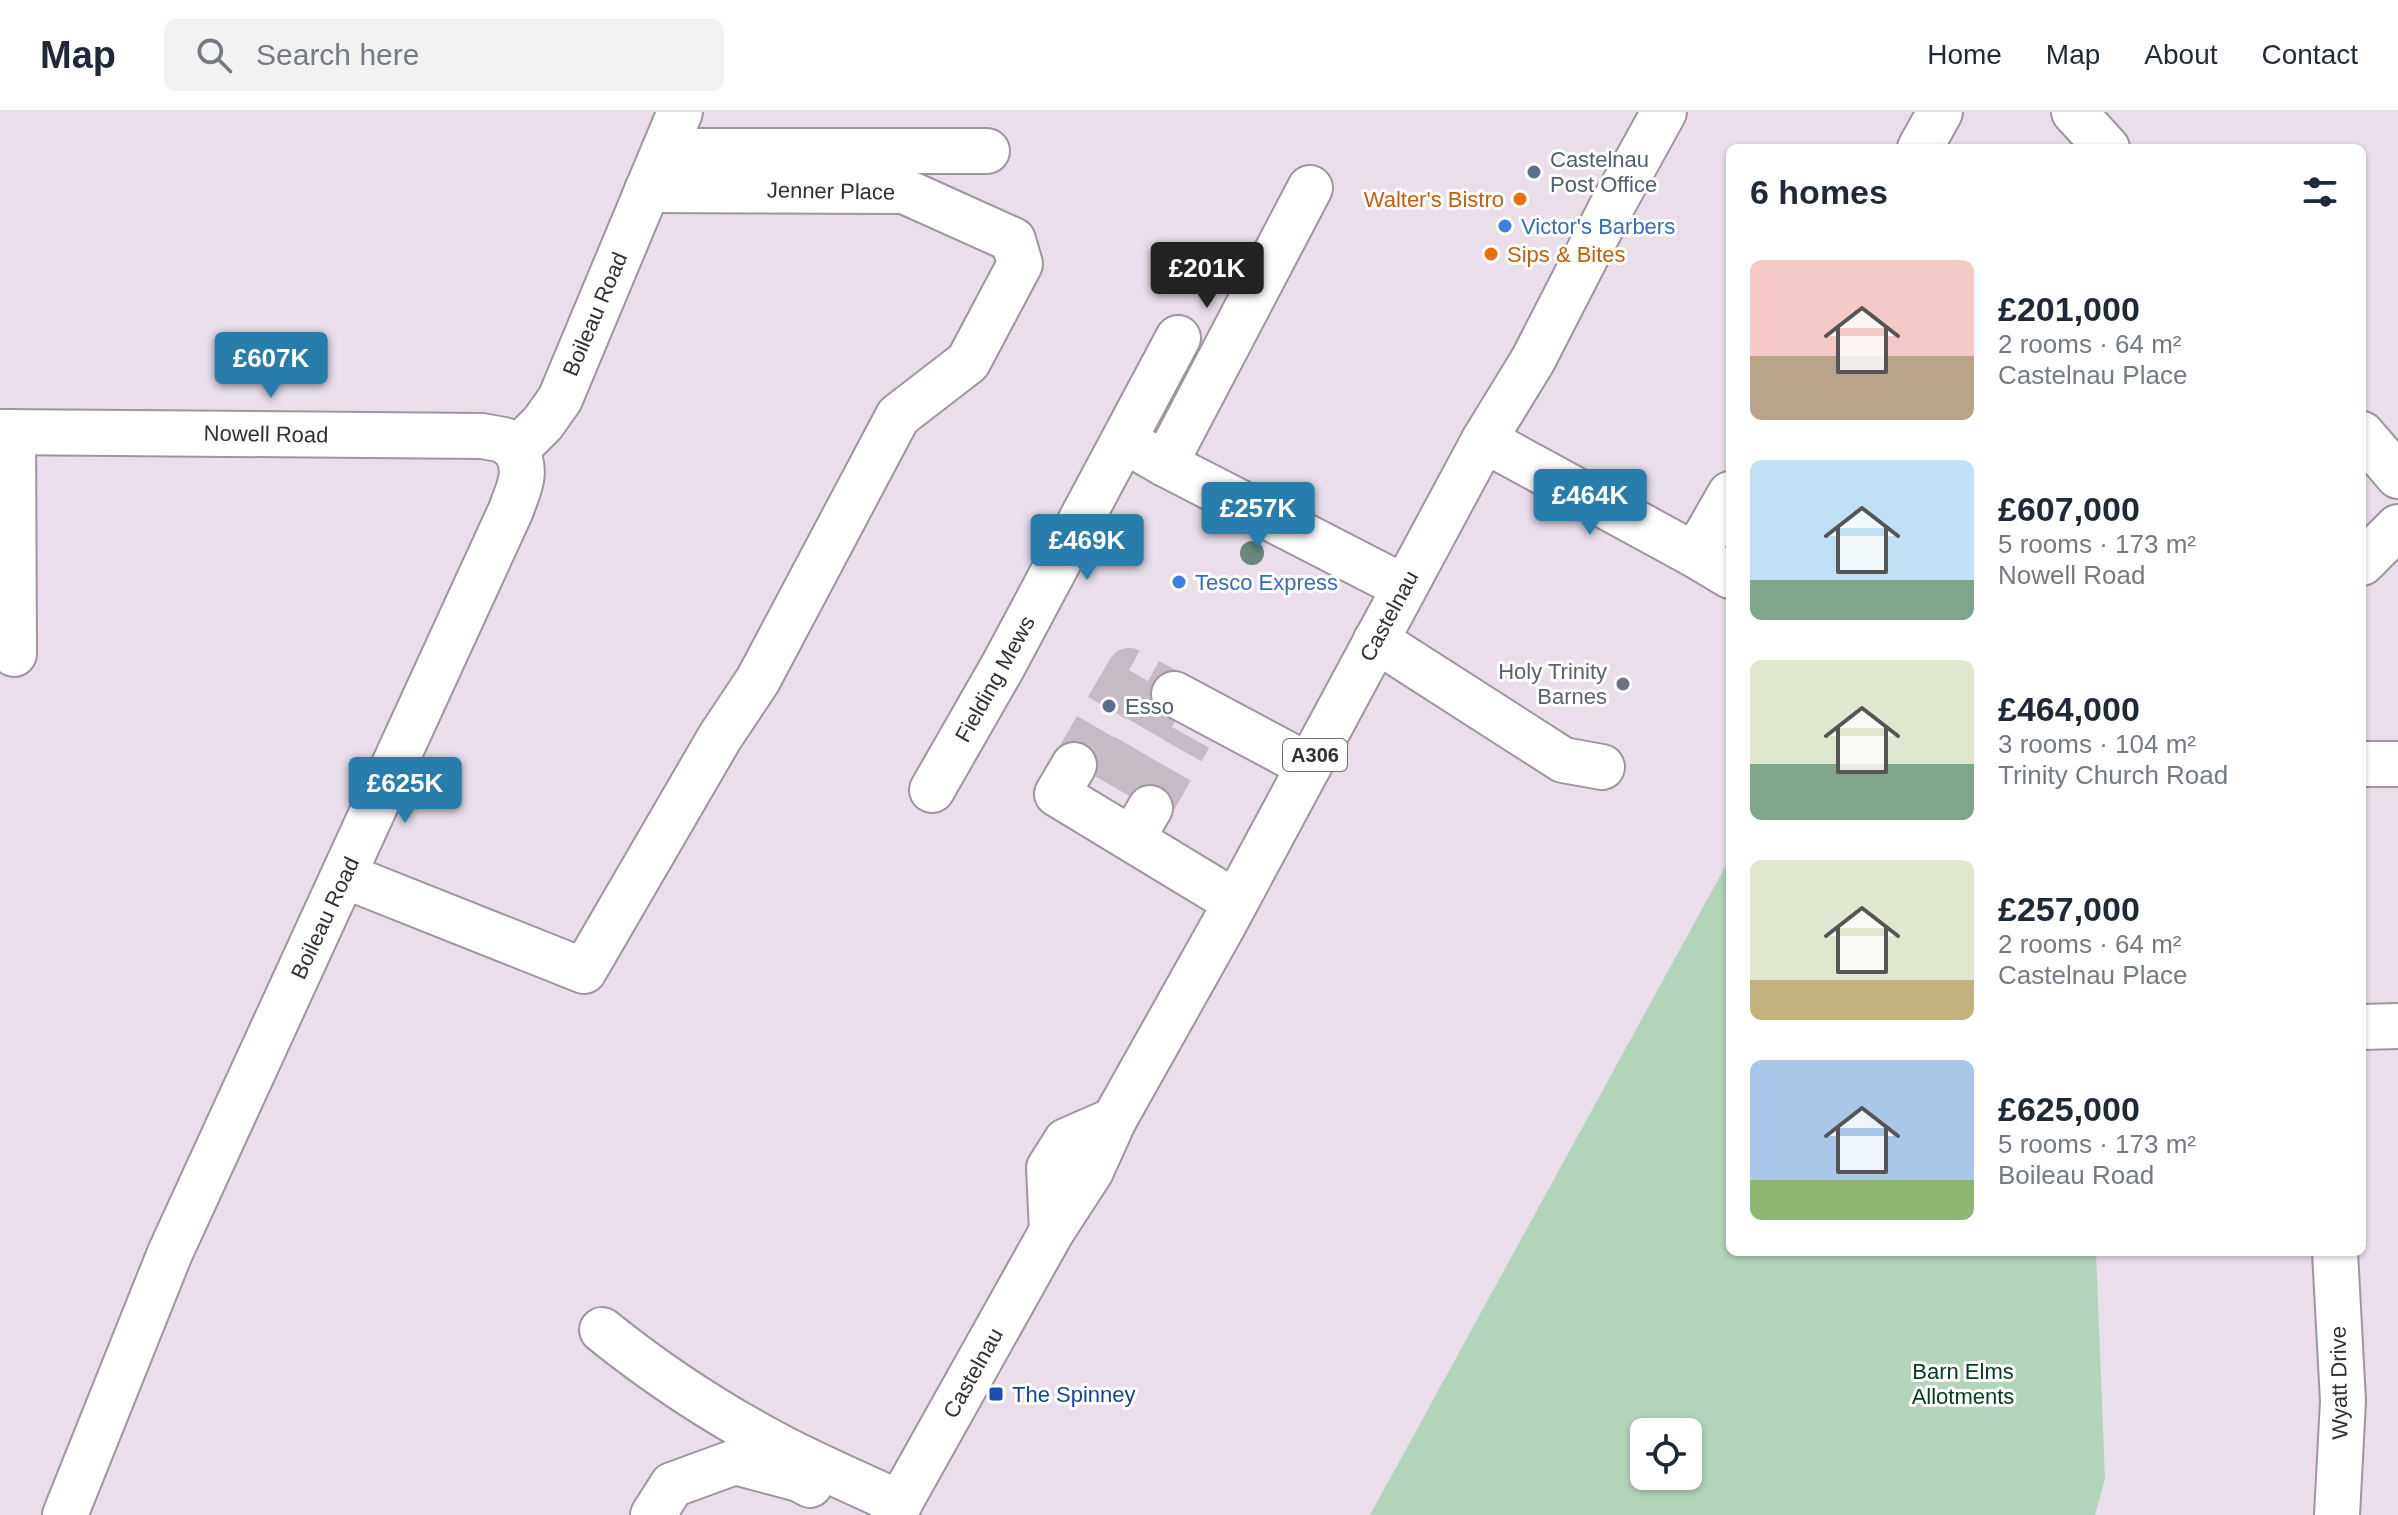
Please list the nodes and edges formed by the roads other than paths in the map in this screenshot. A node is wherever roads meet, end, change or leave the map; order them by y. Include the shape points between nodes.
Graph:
1 (680, 112) edge
2 (1664, 112) edge
3 (1940, 112) edge
4 (2074, 112) edge
5 (1922, 144) edge
6 (2103, 144) edge
7 (987, 151) dead end
8 (655, 170) junction
9 (1310, 188) dead end
10 (1178, 338) dead end
11 (7, 432) edge
12 (2366, 439) edge
13 (1484, 440) junction
14 (516, 450) junction
15 (1145, 452) junction
16 (2398, 476) edge
17 (1726, 511) edge
18 (2398, 527) edge
19 (2366, 559) edge
20 (1713, 565) edge
21 (1404, 587) junction
22 (1376, 640) junction
23 (14, 654) dead end
24 (1174, 694) tunnel mouth
25 (2366, 764) edge
26 (2398, 764) edge
27 (1074, 765) tunnel mouth
28 (1309, 766) junction
29 (1572, 769) dead end
30 (932, 790) dead end
31 (345, 876) junction
32 (1235, 902) junction
33 (2398, 1026) edge
34 (2366, 1027) edge
35 (2335, 1256) edge
36 (602, 1330) dead end
37 (896, 1509) edge
38 (65, 1515) edge
39 (653, 1515) edge
40 (858, 1515) edge
41 (2337, 1515) edge

1 - 8 street, Boileau Road
2 - 13 street, Castelnau / A306 via 1533,360
3 - 5 street
4 - 6 street
7 - 8 street
8 - 14 street, Boileau Road via 560,399
8 - 31 street, Jenner Place via 904,191 1013,240 1020,264 968,362 898,416 758,680 584,971
9 - 15 street
10 - 15 street, Fielding Mews
11 - 14 street, Nowell Road via 482,436 504,440
11 - 23 street, Nowell Road
12 - 16 street
13 - 20 street
13 - 21 street, Castelnau / A306
14 - 31 street, Boileau Road via 522,471 511,510
15 - 21 street
15 - 30 street, Fielding Mews via 1003,666
17 - 20 street
18 - 19 street
21 - 22 street, Castelnau / A306
22 - 28 street, Castelnau / A306
22 - 29 street
24 - 28 street via 1205,728
25 - 26 street
27 - 32 street via 1057,794 1103,801 1141,823
28 - 32 street, Castelnau / A306
31 - 38 street, Boileau Road via 170,1253
32 - 37 street, Castelnau / A306 via 1114,1120 1066,1141 1049,1168 1052,1231
33 - 34 street
35 - 41 street, Wyatt Drive via 2343,1401
36 - 37 street via 679,1387
39 - 40 street via 672,1485 735,1462 799,1479

